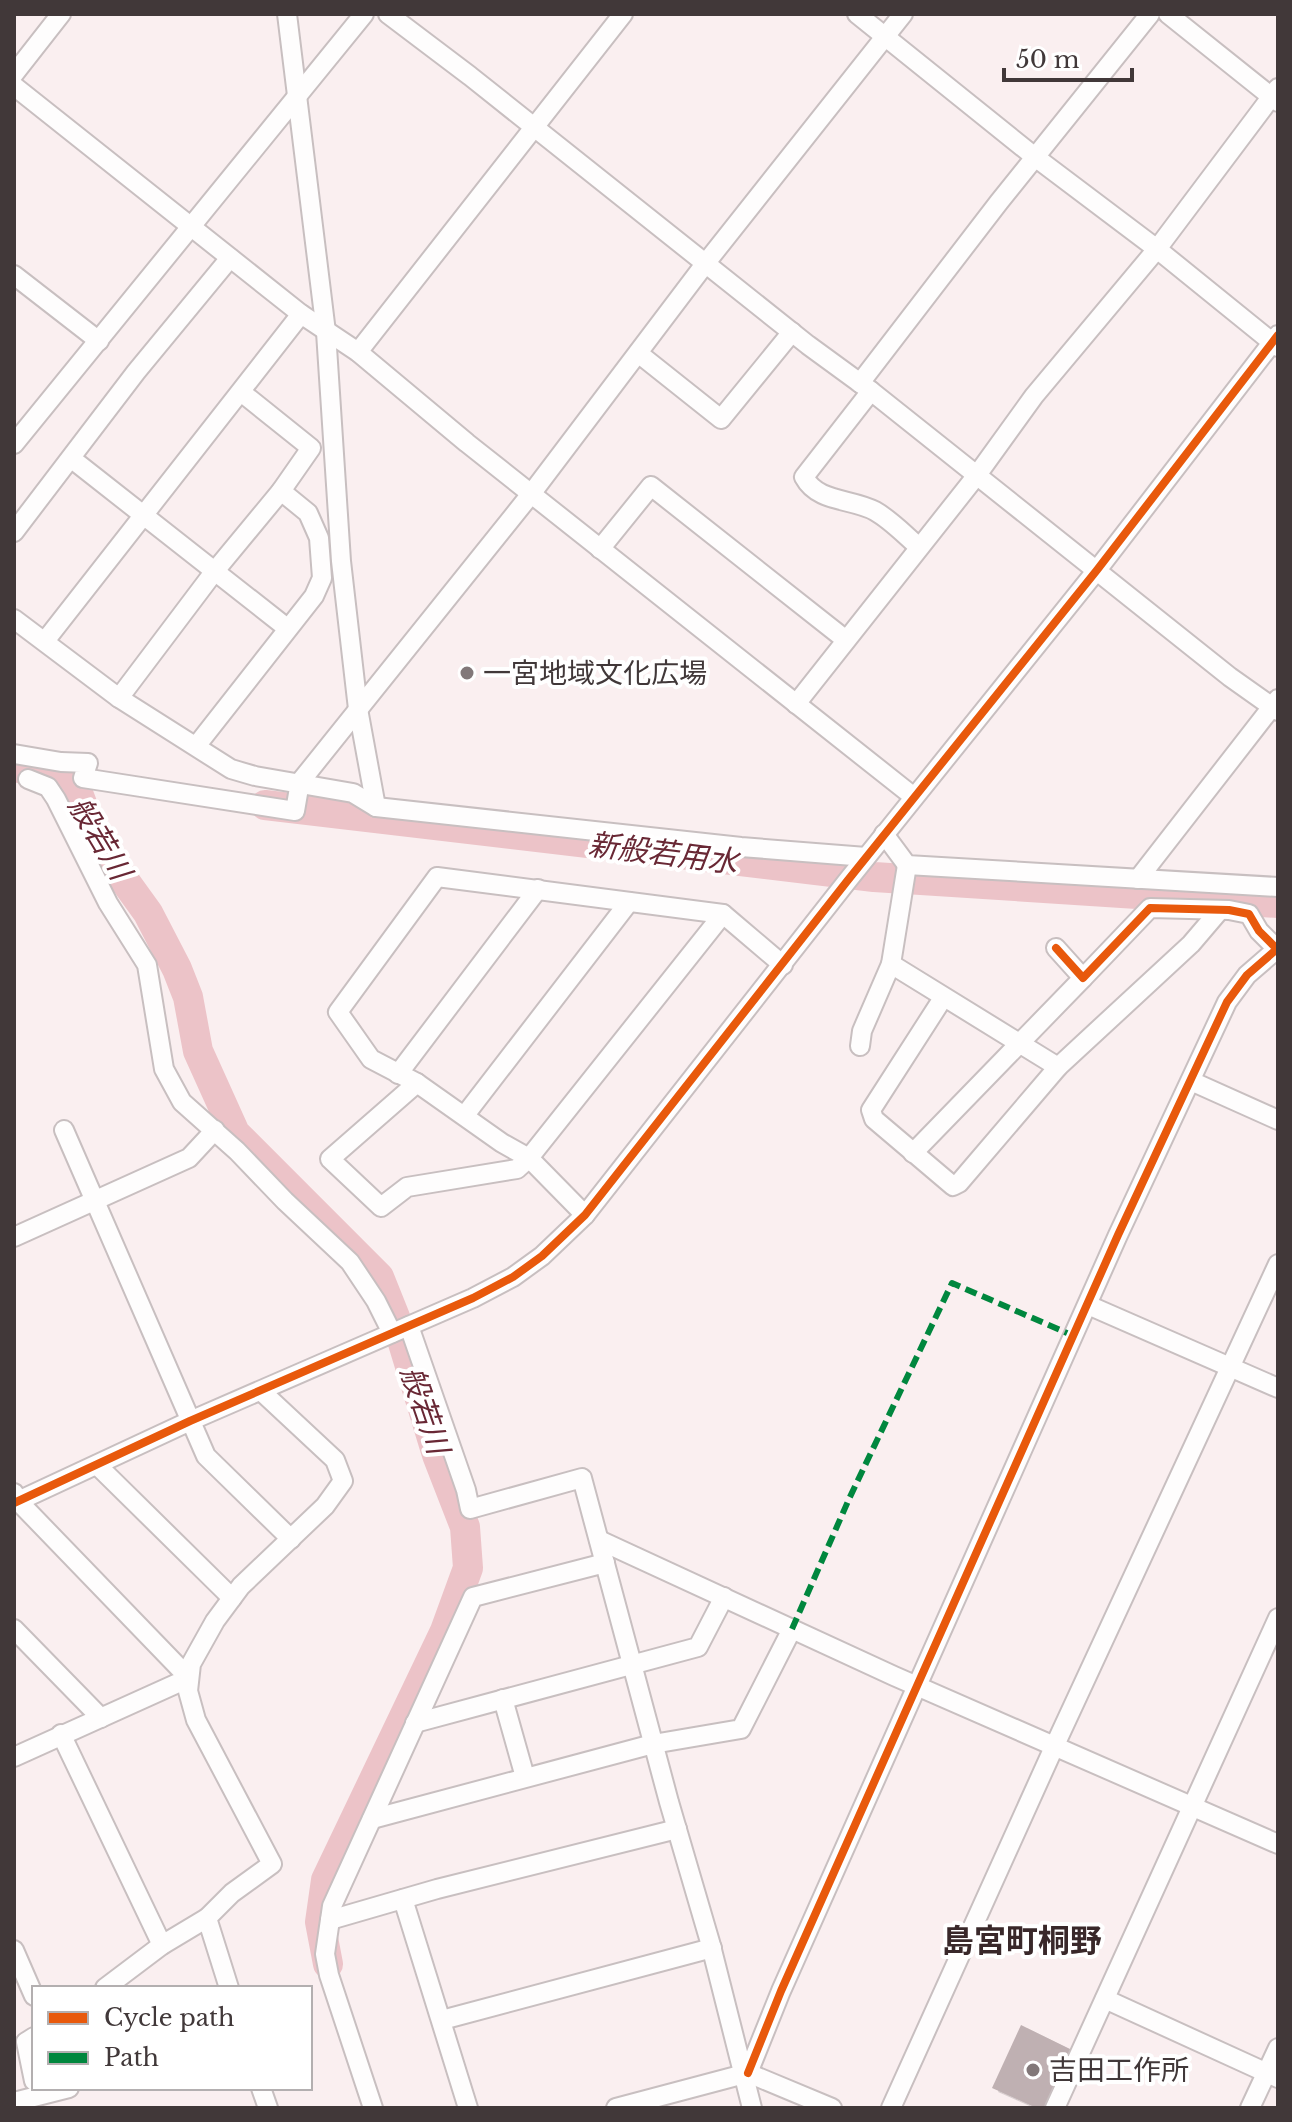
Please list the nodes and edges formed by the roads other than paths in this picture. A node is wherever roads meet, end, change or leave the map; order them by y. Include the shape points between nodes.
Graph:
1 (61, 14) edge
2 (287, 14) edge
3 (364, 14) edge
4 (388, 14) edge
5 (623, 14) edge
6 (857, 14) edge
7 (903, 14) edge
8 (1150, 14) edge
9 (1168, 14) edge
10 (886, 36) junction
11 (14, 74) edge
12 (14, 86) edge
13 (297, 94) junction
14 (1276, 95) edge
15 (533, 127) junction
16 (1035, 157) junction
17 (192, 227) junction
18 (1157, 249) junction
19 (230, 258) junction
20 (705, 264) junction
21 (14, 275) edge
22 (301, 314) junction
23 (326, 332) junction
24 (792, 332) junction
25 (99, 341) junction
26 (1276, 341) edge
27 (358, 352) junction
28 (638, 353) junction
29 (866, 387) junction
30 (241, 392) junction
31 (14, 444) edge
32 (72, 459) junction
33 (977, 475) junction
34 (281, 491) junction
35 (531, 494) junction
36 (144, 513) junction
37 (14, 532) edge
38 (919, 547) junction
39 (600, 549) junction
40 (1097, 570) junction
41 (214, 572) junction
42 (14, 619) edge
43 (287, 628) junction
44 (846, 640) junction
45 (45, 641) junction
46 (119, 698) junction
47 (796, 704) junction
48 (1276, 706) edge
49 (358, 709) junction
50 (197, 745) junction
51 (14, 754) edge
52 (28, 779) dead end
53 (300, 782) junction
54 (914, 797) junction
55 (376, 807) junction
56 (884, 834) junction
57 (863, 861) junction
58 (907, 865) junction
59 (1138, 879) junction
60 (1278, 887) edge
61 (538, 889) junction
62 (629, 902) junction
63 (1220, 910) junction
64 (723, 914) junction
65 (1056, 948) dead end
66 (1278, 949) edge
67 (891, 964) junction
68 (783, 965) junction
69 (1083, 978) junction
70 (943, 998) junction
71 (1017, 1044) junction
72 (860, 1046) dead end
73 (1058, 1067) junction
74 (398, 1074) junction
75 (1191, 1081) junction
76 (417, 1083) junction
77 (465, 1115) junction
78 (1278, 1120) edge
79 (64, 1130) dead end
80 (215, 1130) junction
81 (913, 1153) junction
82 (529, 1158) junction
83 (95, 1200) junction
84 (585, 1215) junction
85 (14, 1237) edge
86 (1278, 1264) edge
87 (1088, 1305) junction
88 (400, 1329) junction
89 (1229, 1367) junction
90 (1278, 1388) edge
91 (261, 1391) junction
92 (190, 1421) junction
93 (97, 1465) junction
94 (15, 1499) edge
95 (291, 1539) junction
96 (599, 1540) junction
97 (605, 1563) junction
98 (724, 1597) junction
99 (232, 1598) junction
100 (1278, 1618) edge
101 (14, 1629) edge
102 (792, 1629) junction
103 (633, 1666) junction
104 (189, 1678) junction
105 (918, 1686) junction
106 (503, 1699) junction
107 (101, 1718) junction
108 (415, 1723) junction
109 (61, 1734) junction
110 (653, 1744) junction
111 (1055, 1745) junction
112 (14, 1757) edge
113 (525, 1777) junction
114 (1193, 1807) junction
115 (372, 1819) junction
116 (677, 1829) junction
117 (1278, 1844) edge
118 (403, 1899) junction
119 (207, 1918) junction
120 (330, 1920) junction
121 (162, 1945) junction
122 (712, 1948) junction
123 (14, 1950) edge
124 (108, 1986) edge
125 (228, 1986) edge
126 (32, 1991) edge
127 (1105, 1999) junction
128 (442, 2020) junction
129 (25, 2042) edge
130 (1278, 2048) edge
131 (32, 2074) edge
132 (745, 2074) junction
133 (1272, 2075) edge
134 (56, 2090) edge
135 (36, 2093) edge
136 (14, 2102) edge
137 (373, 2108) edge
138 (468, 2108) edge
139 (616, 2108) edge
140 (752, 2108) edge
141 (832, 2108) edge
142 (891, 2108) edge
143 (1055, 2108) edge
144 (1250, 2108) edge

1 - 11 street
2 - 13 street
3 - 13 street
4 - 15 street
5 - 15 street
6 - 10 street
7 - 10 street
8 - 16 street
9 - 14 street
10 - 16 street
10 - 20 street
12 - 17 street
13 - 17 street
13 - 23 street
14 - 18 street
15 - 20 street
15 - 27 street
16 - 18 street
16 - 29 street
17 - 19 street
17 - 25 street
18 - 26 street
18 - 33 street via 1034,396
19 - 22 street
19 - 32 street
20 - 24 street
20 - 28 street
21 - 25 street
22 - 23 street
22 - 30 street
23 - 27 street
23 - 49 street via 341,561
24 - 28 street via 721,419
24 - 29 street
25 - 31 street
26 - 40 street
27 - 35 street
28 - 35 street
29 - 33 street
29 - 38 street via 804,477 822,495 876,512
30 - 34 street via 311,448
30 - 36 street
32 - 36 street
32 - 37 street
33 - 38 street
33 - 40 street
34 - 41 street
34 - 43 street via 308,513 315,526 322,578
35 - 39 street
35 - 49 street
36 - 41 street
36 - 45 street
38 - 44 street
39 - 44 street via 651,486
39 - 47 street
40 - 48 street via 1230,677
40 - 54 street
41 - 43 street
41 - 46 street
42 - 45 street
43 - 50 street
44 - 47 street
45 - 46 street
46 - 50 street
47 - 54 street
48 - 59 street
49 - 53 street
49 - 55 street
50 - 53 street via 231,769
51 - 53 street via 88,763 83,778 295,811
52 - 80 street via 48,787 56,799 108,903 147,965 164,1069 182,1102
53 - 55 street via 353,793
54 - 56 street
55 - 57 street
56 - 57 street
56 - 58 street
57 - 68 street
58 - 59 street
58 - 67 street
59 - 60 street
61 - 62 street
61 - 74 street
61 - 74 street via 437,877 338,1012 371,1059
62 - 64 street
62 - 77 street
63 - 66 street via 1249,914
63 - 69 street via 1150,908
63 - 73 street via 1191,944
64 - 68 street
64 - 82 street
65 - 69 street
66 - 75 street via 1247,975 1227,1002
67 - 70 street
67 - 72 street
68 - 84 street
69 - 71 street
70 - 71 street
70 - 81 street via 871,1110 874,1119
71 - 73 street
71 - 81 street
73 - 81 street via 959,1183 949,1184
74 - 76 street
75 - 78 street
75 - 87 street
76 - 77 street
76 - 82 street via 330,1159 381,1207 407,1187 517,1169
77 - 82 street
79 - 83 street
80 - 83 street via 189,1158
80 - 88 street via 350,1262
82 - 84 street
83 - 85 street
83 - 92 street
84 - 88 street via 513,1277
86 - 89 street
87 - 89 street
87 - 105 street
88 - 91 street
88 - 96 street via 470,1509 582,1478
89 - 90 street
89 - 111 street
91 - 92 street
91 - 95 street via 335,1460 343,1481
92 - 93 street
92 - 95 street via 206,1456
93 - 94 street
93 - 99 street
94 - 104 street
95 - 99 street
96 - 97 street
96 - 98 street
97 - 103 street
97 - 108 street via 473,1597
98 - 102 street
98 - 103 street via 698,1647
99 - 104 street via 191,1664
100 - 114 street
101 - 107 street
102 - 105 street
102 - 110 street via 741,1729
103 - 106 street
103 - 110 street
104 - 107 street
104 - 119 street via 196,1720 272,1864
105 - 111 street
105 - 132 street
106 - 108 street
106 - 113 street
107 - 109 street
108 - 115 street
109 - 112 street
109 - 121 street
110 - 113 street
110 - 116 street
111 - 114 street
111 - 142 street
113 - 115 street
114 - 117 street
114 - 127 street
115 - 120 street
116 - 118 street
116 - 122 street
118 - 120 street
118 - 128 street
119 - 121 street
119 - 125 street
120 - 137 street via 325,1954 329,1975
121 - 124 street
122 - 128 street
122 - 132 street
123 - 126 street
127 - 133 street
127 - 143 street
128 - 138 street
129 - 131 street
130 - 133 street
132 - 139 street
132 - 140 street
132 - 141 street
133 - 144 street
134 - 135 street
135 - 136 street

